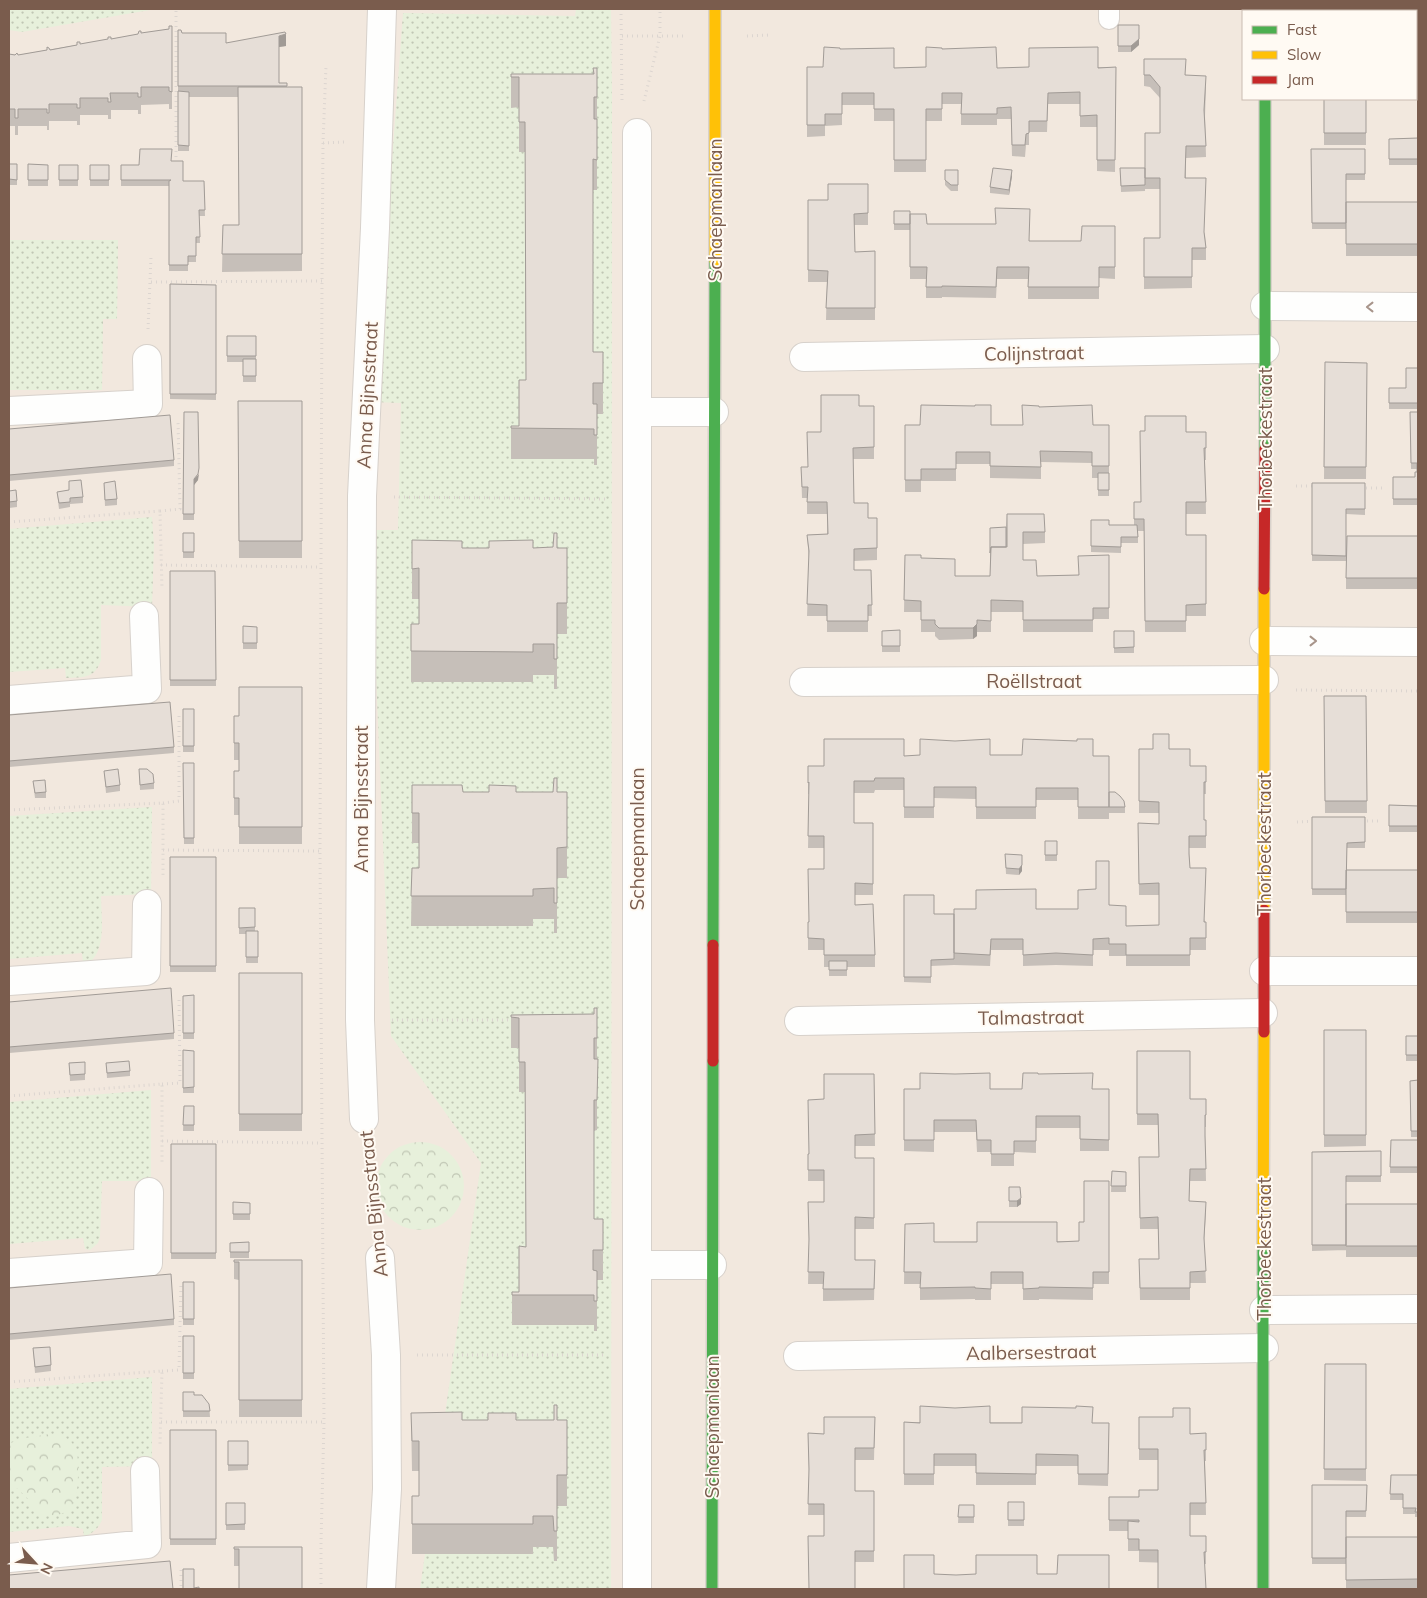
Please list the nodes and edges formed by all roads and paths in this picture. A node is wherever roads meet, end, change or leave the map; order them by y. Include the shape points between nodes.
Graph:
1 (382, 9) edge
2 (621, 9) edge
3 (660, 9) edge
4 (715, 9) edge
5 (176, 10) edge
6 (622, 36) junction
7 (660, 36) junction
8 (326, 66) dead end
9 (1265, 100) edge
10 (636, 133) junction
11 (176, 162) edge
12 (152, 257) dead end
13 (322, 281) junction
14 (151, 282) junction
15 (1264, 306) junction
16 (1418, 307) edge
17 (1265, 349) junction
18 (804, 357) dead end
19 (147, 359) joint
20 (9, 411) edge
21 (637, 412) junction
22 (714, 412) junction
23 (178, 421) dead end
24 (1264, 485) junction
25 (1320, 486) edge
26 (1358, 487) edge
27 (1386, 488) dead end
28 (321, 493) junction
29 (362, 496) junction
30 (637, 500) junction
31 (160, 511) junction
32 (9, 522) edge
33 (161, 566) junction
34 (321, 567) junction
35 (144, 616) joint
36 (1264, 641) junction
37 (1418, 642) edge
38 (804, 682) dead end
39 (1264, 685) junction
40 (1418, 691) edge
41 (9, 700) edge
42 (179, 714) dead end
43 (163, 802) junction
44 (9, 810) edge
45 (1362, 821) edge
46 (1381, 821) dead end
47 (1264, 822) junction
48 (1323, 822) edge
49 (162, 850) junction
50 (320, 851) junction
51 (147, 904) joint
52 (1264, 971) junction
53 (1418, 971) edge
54 (9, 981) edge
55 (179, 997) dead end
56 (1263, 1014) junction
57 (360, 1020) junction
58 (518, 1020) edge
59 (799, 1021) dead end
60 (162, 1084) junction
61 (9, 1096) edge
62 (364, 1119) joint
63 (162, 1141) junction
64 (321, 1143) junction
65 (149, 1192) joint
66 (380, 1258) joint
67 (637, 1265) junction
68 (712, 1265) junction
69 (9, 1273) edge
70 (181, 1282) edge
71 (1418, 1309) edge
72 (1264, 1310) junction
73 (1264, 1348) junction
74 (386, 1355) junction
75 (637, 1355) junction
76 (798, 1356) dead end
77 (162, 1371) junction
78 (9, 1382) edge
79 (160, 1422) junction
80 (324, 1422) junction
81 (145, 1471) joint
82 (9, 1558) edge
83 (181, 1570) edge
84 (181, 1589) edge
85 (321, 1589) edge
86 (382, 1589) edge
87 (637, 1589) edge
88 (712, 1589) edge
89 (1263, 1589) edge

1 - 29 street, Anna Bijnsstraat
2 - 6 path
3 - 7 path
4 - 22 street, Schaepmanlaan
5 - 11 path
6 - 7 path
6 - 10 path via 622,114
7 - 10 path
8 - 13 path
9 - 15 street, Thorbeckestraat
10 - 21 street, Schaepmanlaan
12 - 14 path
13 - 14 path
13 - 28 path
14 - 19 path
16 -> 15 street
15 - 17 street, Thorbeckestraat
17 - 18 street, Colijnstraat
17 - 24 street, Thorbeckestraat
19 - 20 street via 148,404
21 - 22 street
21 - 30 street, Schaepmanlaan
22 - 68 street, Schaepmanlaan
23 - 31 path via 180,509
24 - 25 path
24 - 36 street, Thorbeckestraat
26 - 27 path
28 - 29 path
28 - 34 path
29 - 30 path
29 - 57 street, Anna Bijnsstraat
30 - 67 street, Schaepmanlaan
31 - 32 path
31 - 33 path
33 - 34 path
33 - 35 path via 162,605
34 - 50 path
35 - 41 street via 147,689
36 -> 37 street
36 - 39 street, Thorbeckestraat
38 - 39 street, Roëllstraat
39 - 40 path
39 - 47 street, Thorbeckestraat
42 - 43 path via 179,801
43 - 44 path
43 - 49 path
45 - 46 path
47 - 48 path
47 - 52 street, Thorbeckestraat
49 - 50 path
49 - 51 path via 163,883
50 - 64 path
51 - 54 street via 146,971
52 - 53 street
52 - 56 street, Thorbeckestraat
55 - 60 path via 180,1083
56 - 59 street, Talmastraat
56 - 72 street, Thorbeckestraat
57 - 58 path
57 - 62 street, Anna Bijnsstraat
60 - 61 path
60 - 63 path
62 - 66 path, Anna Bijnsstraat
63 - 64 path
63 - 65 path via 162,1175
64 - 80 path
65 - 69 street via 148,1263
66 - 74 street, Anna Bijnsstraat
67 - 68 street
67 - 75 street, Schaepmanlaan
68 - 88 street, Schaepmanlaan
70 - 77 path via 179,1370
71 - 72 street
72 - 73 street, Thorbeckestraat
73 - 76 street, Aalbersestraat
73 - 89 street, Thorbeckestraat
74 - 75 path
74 - 86 street, Anna Bijnsstraat via 387,1489
75 - 87 street, Schaepmanlaan
77 - 78 path
77 - 79 path
79 - 80 path
79 - 81 path via 160,1461
80 - 85 path
81 - 82 street via 147,1544
83 - 84 path

